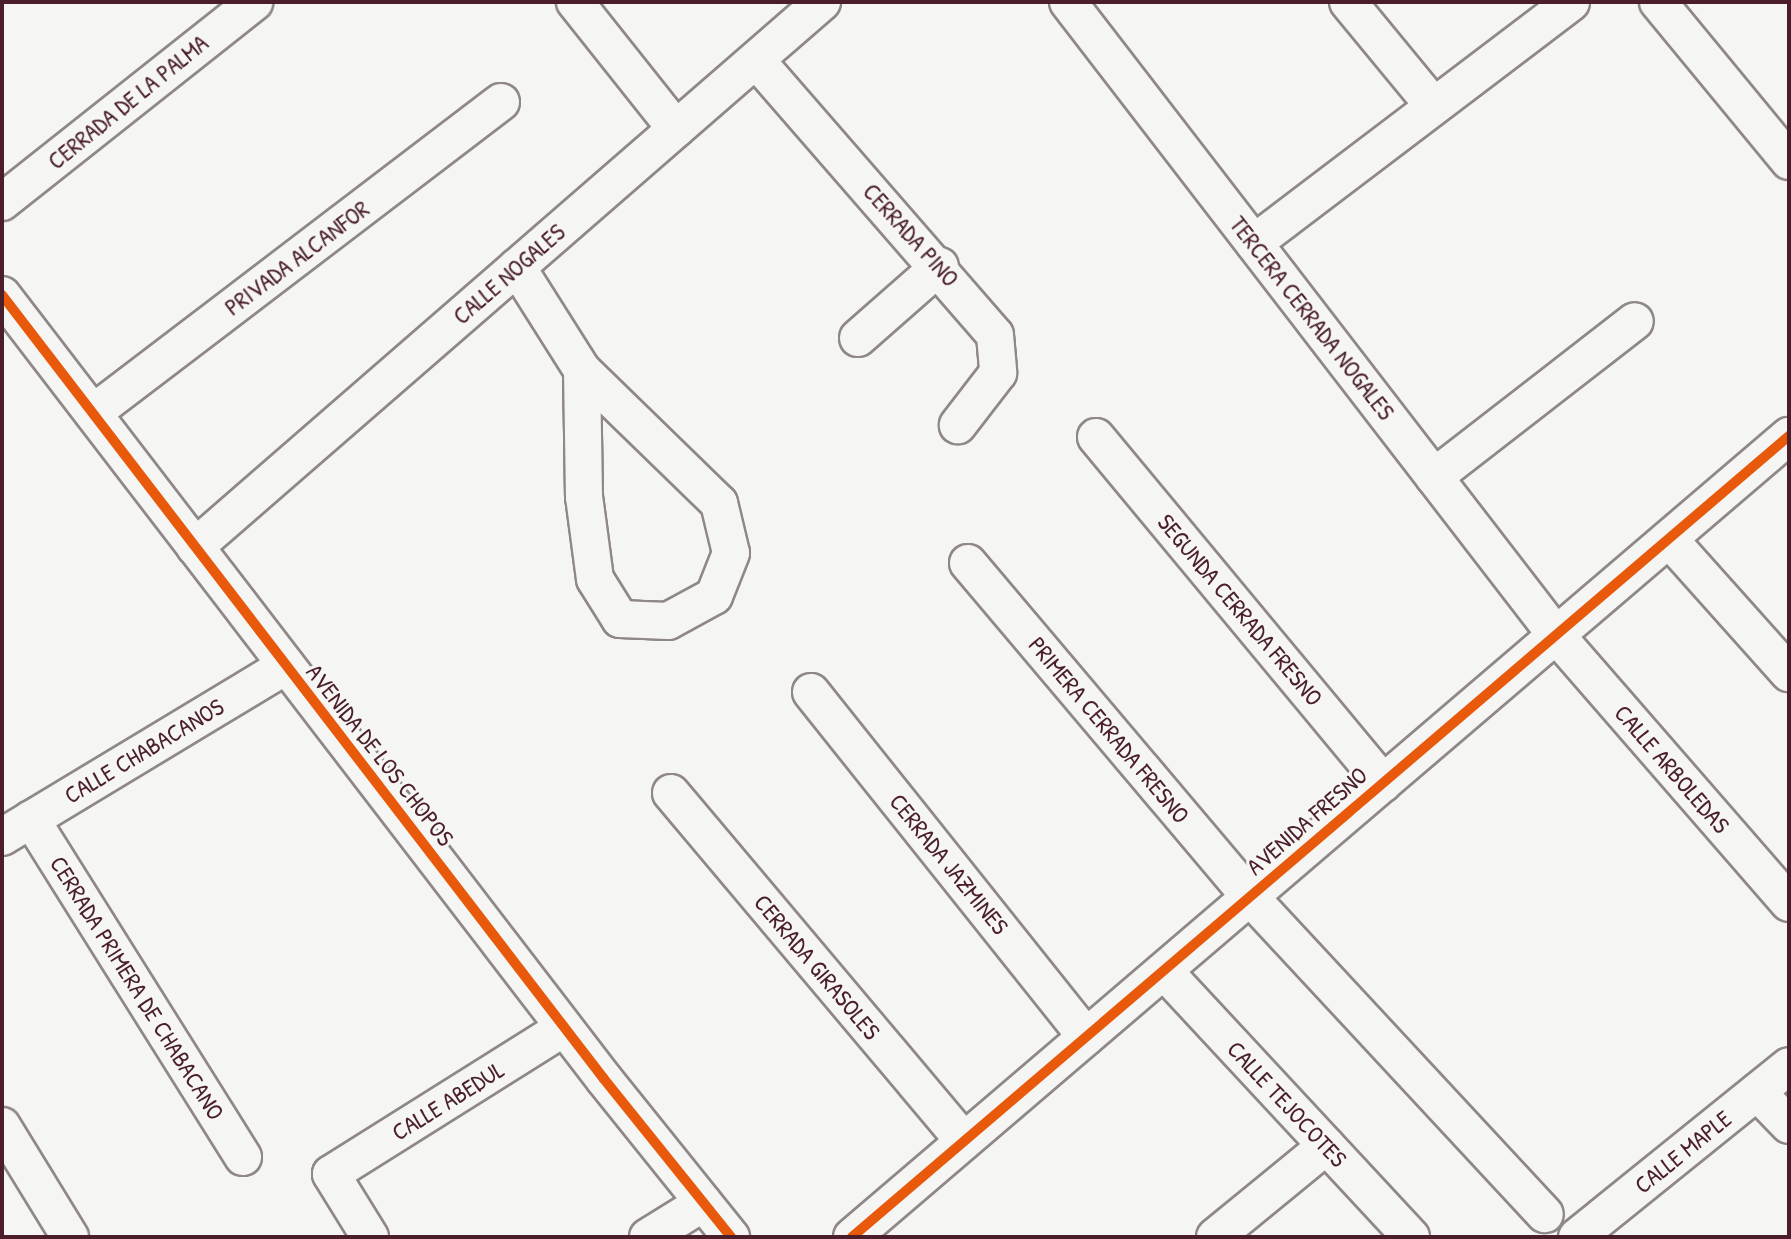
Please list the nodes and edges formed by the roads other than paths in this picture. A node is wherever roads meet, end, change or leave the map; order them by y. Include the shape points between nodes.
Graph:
1 (254, 2) edge
2 (575, 2) edge
3 (822, 2) edge
4 (1068, 2) edge
5 (1348, 2) edge
6 (1571, 2) edge
7 (1658, 2) edge
8 (756, 60) junction
9 (501, 102) dead end
10 (1432, 104) junction
11 (676, 129) junction
12 (1789, 161) edge
13 (2, 202) edge
14 (1254, 243) junction
15 (940, 266) junction
16 (517, 267) junction
17 (2, 295) edge
18 (1635, 321) dead end
19 (858, 338) dead end
20 (582, 370) junction
21 (93, 413) junction
22 (958, 425) dead end
23 (1789, 436) edge
24 (1096, 437) dead end
25 (1434, 477) junction
26 (1669, 539) junction
27 (195, 547) junction
28 (968, 563) dead end
29 (1556, 635) junction
30 (286, 666) junction
31 (1789, 673) edge
32 (811, 692) dead end
33 (1383, 783) junction
34 (671, 793) dead end
35 (11, 828) edge
36 (1250, 897) junction
37 (1789, 903) edge
38 (1164, 971) junction
39 (564, 1028) junction
40 (1086, 1037) junction
41 (1789, 1066) edge
42 (1757, 1092) junction
43 (1789, 1125) edge
44 (2, 1126) edge
45 (964, 1141) junction
46 (1326, 1146) junction
47 (243, 1157) dead end
48 (703, 1203) junction
49 (1545, 1214) dead end
50 (70, 1237) edge
51 (370, 1237) edge
52 (648, 1237) edge
53 (731, 1237) edge
54 (852, 1237) edge
55 (1215, 1237) edge
56 (1411, 1237) edge
57 (1577, 1237) edge

1 - 13 street, CERRADA DE LA PALMA
2 - 11 street
3 - 8 street, CALLE NOGALES
4 - 14 street, TERCERA CERRADA NOGALES
5 - 10 street
6 - 10 street
7 - 12 street
8 - 11 street, CALLE NOGALES
8 - 15 street, CERRADA PINO
9 - 21 street, PRIVADA ALCANFOR
10 - 14 street
11 - 16 street, CALLE NOGALES
14 - 25 street, TERCERA CERRADA NOGALES
15 - 19 street
15 - 22 street, CERRADA PINO via 995,335 998,373
16 - 20 street
16 - 27 street, CALLE NOGALES
17 - 21 street, AVENIDA DE LOS CHOPOS
18 - 25 street
20 - 20 street via 719,503 731,553 714,596 668,621 620,619 595,579 584,497
21 - 27 street, AVENIDA DE LOS CHOPOS
23 - 26 street, AVENIDA FRESNO
24 - 33 street, SEGUNDA CERRADA FRESNO
25 - 29 street, TERCERA CERRADA NOGALES
26 - 29 street, AVENIDA FRESNO
26 - 31 street
27 - 30 street, AVENIDA DE LOS CHOPOS
28 - 36 street, PRIMERA CERRADA FRESNO
29 - 33 street, AVENIDA FRESNO
29 - 37 street, CALLE ARBOLEDAS
30 - 35 street, CALLE CHABACANOS
30 - 39 street, AVENIDA DE LOS CHOPOS
32 - 40 street, CERRADA JAZMINES
33 - 36 street, AVENIDA FRESNO
34 - 45 street, CERRADA GIRASOLES
35 - 47 street, CERRADA PRIMERA DE CHABACANO
36 - 38 street, AVENIDA FRESNO
36 - 49 street, PRIMERA CERRADA FRESNO
38 - 40 street, AVENIDA FRESNO
38 - 46 street, CALLE TEJOCOTES
39 - 48 street, AVENIDA DE LOS CHOPOS
39 - 51 street, CALLE ABEDUL via 331,1174
40 - 45 street, AVENIDA FRESNO
41 - 42 street, CALLE MAPLE
42 - 43 street
42 - 57 street, CALLE MAPLE
44 - 50 street
45 - 54 street, AVENIDA FRESNO
46 - 55 street
46 - 56 street, CALLE TEJOCOTES
48 - 52 street
48 - 53 street, AVENIDA DE LOS CHOPOS

